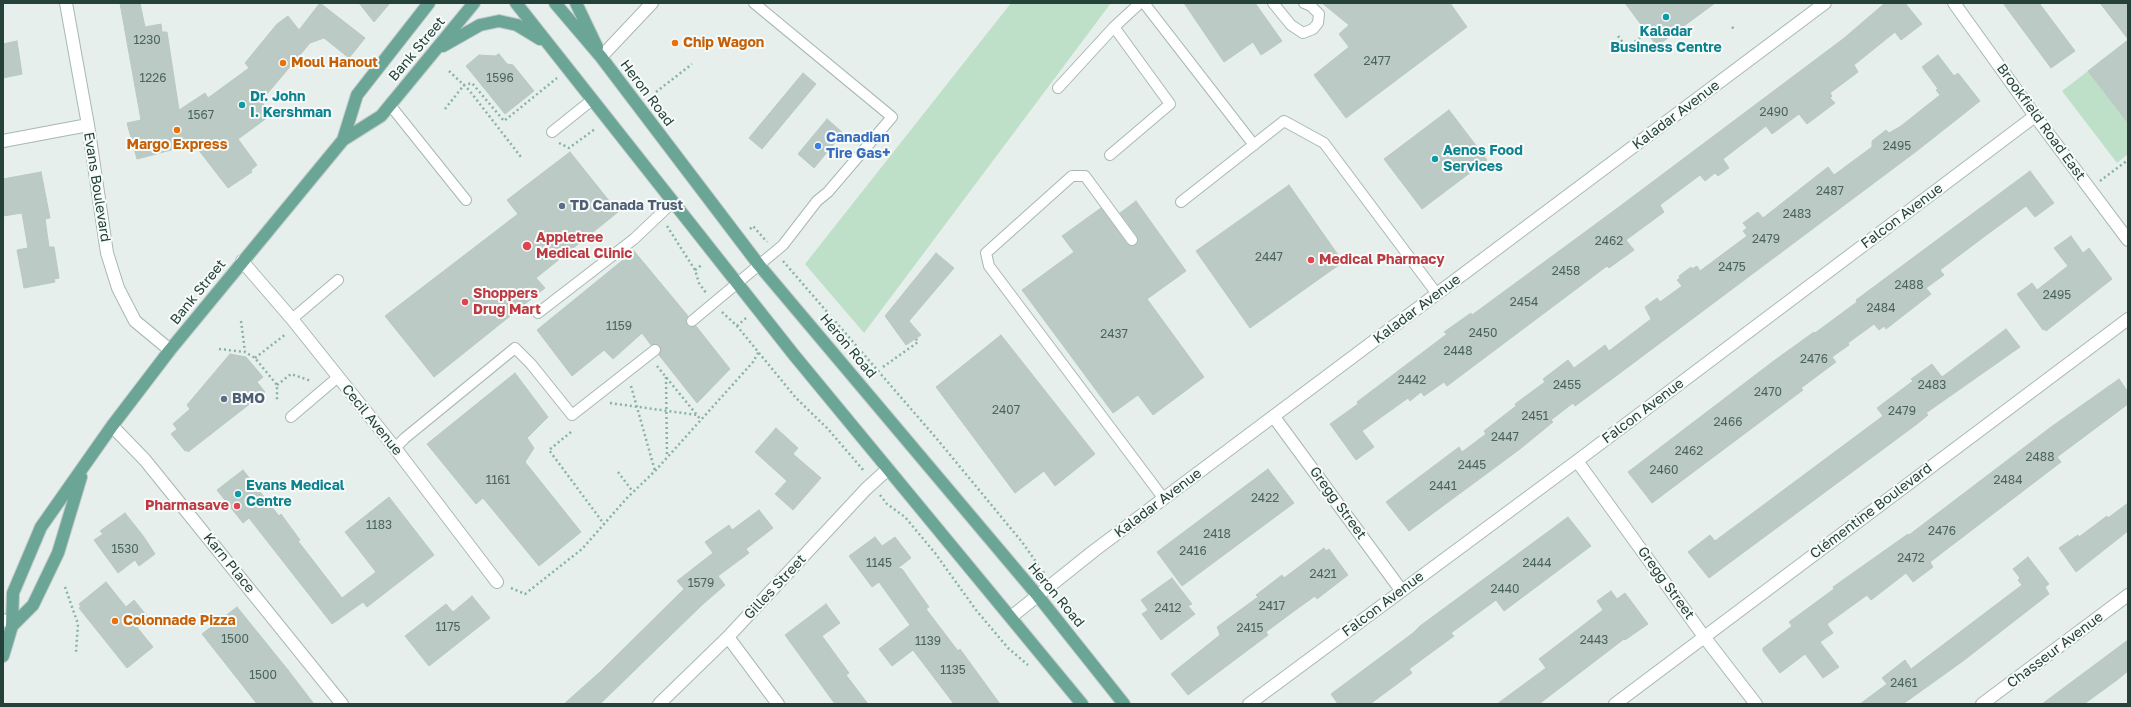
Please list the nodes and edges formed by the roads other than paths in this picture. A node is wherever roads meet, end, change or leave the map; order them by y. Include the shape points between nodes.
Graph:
1 (66, 3) edge
2 (429, 3) edge
3 (474, 3) edge
4 (516, 3) edge
5 (555, 3) edge
6 (576, 3) edge
7 (652, 3) edge
8 (754, 3) edge
9 (1140, 3) edge
10 (1144, 3) edge
11 (1275, 3) edge
12 (1304, 3) edge
13 (1825, 3) edge
14 (1954, 3) edge
15 (1114, 27) junction
16 (549, 45) junction
17 (435, 50) junction
18 (602, 57) junction
19 (1058, 88) dead end
20 (592, 100) junction
21 (390, 105) junction
22 (2035, 116) junction
23 (88, 125) junction
24 (552, 132) dead end
25 (342, 140) junction
26 (3, 142) edge
27 (1254, 145) junction
28 (1110, 155) dead end
29 (466, 200) dead end
30 (673, 202) junction
31 (1181, 202) dead end
32 (1132, 240) dead end
33 (2128, 240) edge
34 (242, 261) junction
35 (759, 265) junction
36 (338, 280) dead end
37 (737, 283) junction
38 (1437, 294) junction
39 (538, 313) dead end
40 (292, 319) junction
41 (2128, 319) edge
42 (692, 321) dead end
43 (170, 350) junction
44 (655, 350) dead end
45 (338, 377) junction
46 (1274, 417) junction
47 (291, 418) dead end
48 (112, 426) junction
49 (395, 448) junction
50 (1577, 461) junction
51 (84, 468) junction
52 (888, 468) junction
53 (1164, 499) junction
54 (497, 582) road end
55 (1401, 590) junction
56 (2128, 595) edge
57 (1038, 596) junction
58 (1011, 617) junction
59 (8, 623) edge
60 (728, 637) junction
61 (1705, 638) junction
62 (3, 656) edge
63 (342, 704) edge
64 (659, 704) edge
65 (778, 704) edge
66 (1082, 704) edge
67 (1124, 704) edge
68 (1249, 704) edge
69 (1614, 704) edge
70 (1756, 704) edge
71 (1982, 704) edge

1 - 23 street, Evans Boulevard
2 - 25 main road, Bank Street via 357,95
3 - 17 main road, Bank Street
4 - 16 main road
5 - 18 main road, Heron Road
6 - 18 main road
7 - 18 street
8 - 35 lane via 892,117 828,192 817,201 783,245
9 - 15 lane
10 - 27 lane
11 - 12 lane via 1291,25 1303,33 1313,29 1318,23 1319,14
13 - 38 street, Kaladar Avenue
14 - 22 street, Brookfield Road East
15 - 19 lane
15 - 28 lane via 1170,104
16 - 17 main road via 516,24 499,21 480,25
16 - 20 main road
17 - 21 main road, Bank Street
18 - 35 main road, Heron Road
20 - 24 lane
20 - 30 main road
21 - 25 main road, Bank Street via 381,116
21 - 29 lane
22 - 33 street, Brookfield Road East
22 - 50 street, Falcon Avenue
23 - 26 street
23 - 43 street, Evans Boulevard via 107,253 118,288 135,321
25 - 34 main road, Bank Street
27 - 31 lane
27 - 38 lane via 1284,121 1324,143
30 - 37 main road
30 - 39 lane via 634,239
32 - 53 lane via 1085,176 1072,176 986,253 989,266
34 - 40 street, Cecil Avenue
34 - 43 main road, Bank Street
35 - 37 lane
35 - 57 main road, Heron Road
36 - 40 lane
37 - 42 lane
37 - 52 main road
38 - 46 street, Kaladar Avenue
40 - 45 street, Cecil Avenue
41 - 61 street, Clémentine Boulevard
43 - 48 main road, Bank Street
44 - 49 lane via 572,415 515,348
45 - 47 lane
45 - 49 street, Cecil Avenue
46 - 53 street, Kaladar Avenue
46 - 55 street, Gregg Street
48 - 51 main road, Bank Street
48 - 63 street, Karn Place via 145,460
49 - 54 street, Cecil Avenue
50 - 55 street, Falcon Avenue
50 - 61 street, Gregg Street
51 - 59 main road, Bank Street via 41,527 13,593
51 - 59 main road, Bank Street via 58,554 33,605
52 - 58 main road
52 - 60 street, Gilles Street
53 - 57 street, Kaladar Avenue
55 - 68 street, Falcon Avenue
56 - 71 street, Chasseur Avenue
57 - 58 street, Kaladar Avenue
57 - 67 main road, Heron Road
58 - 66 main road
59 - 62 main road, Bank Street
60 - 64 street, Gilles Street
60 - 65 street
61 - 69 street, Clémentine Boulevard
61 - 70 street, Gregg Street

